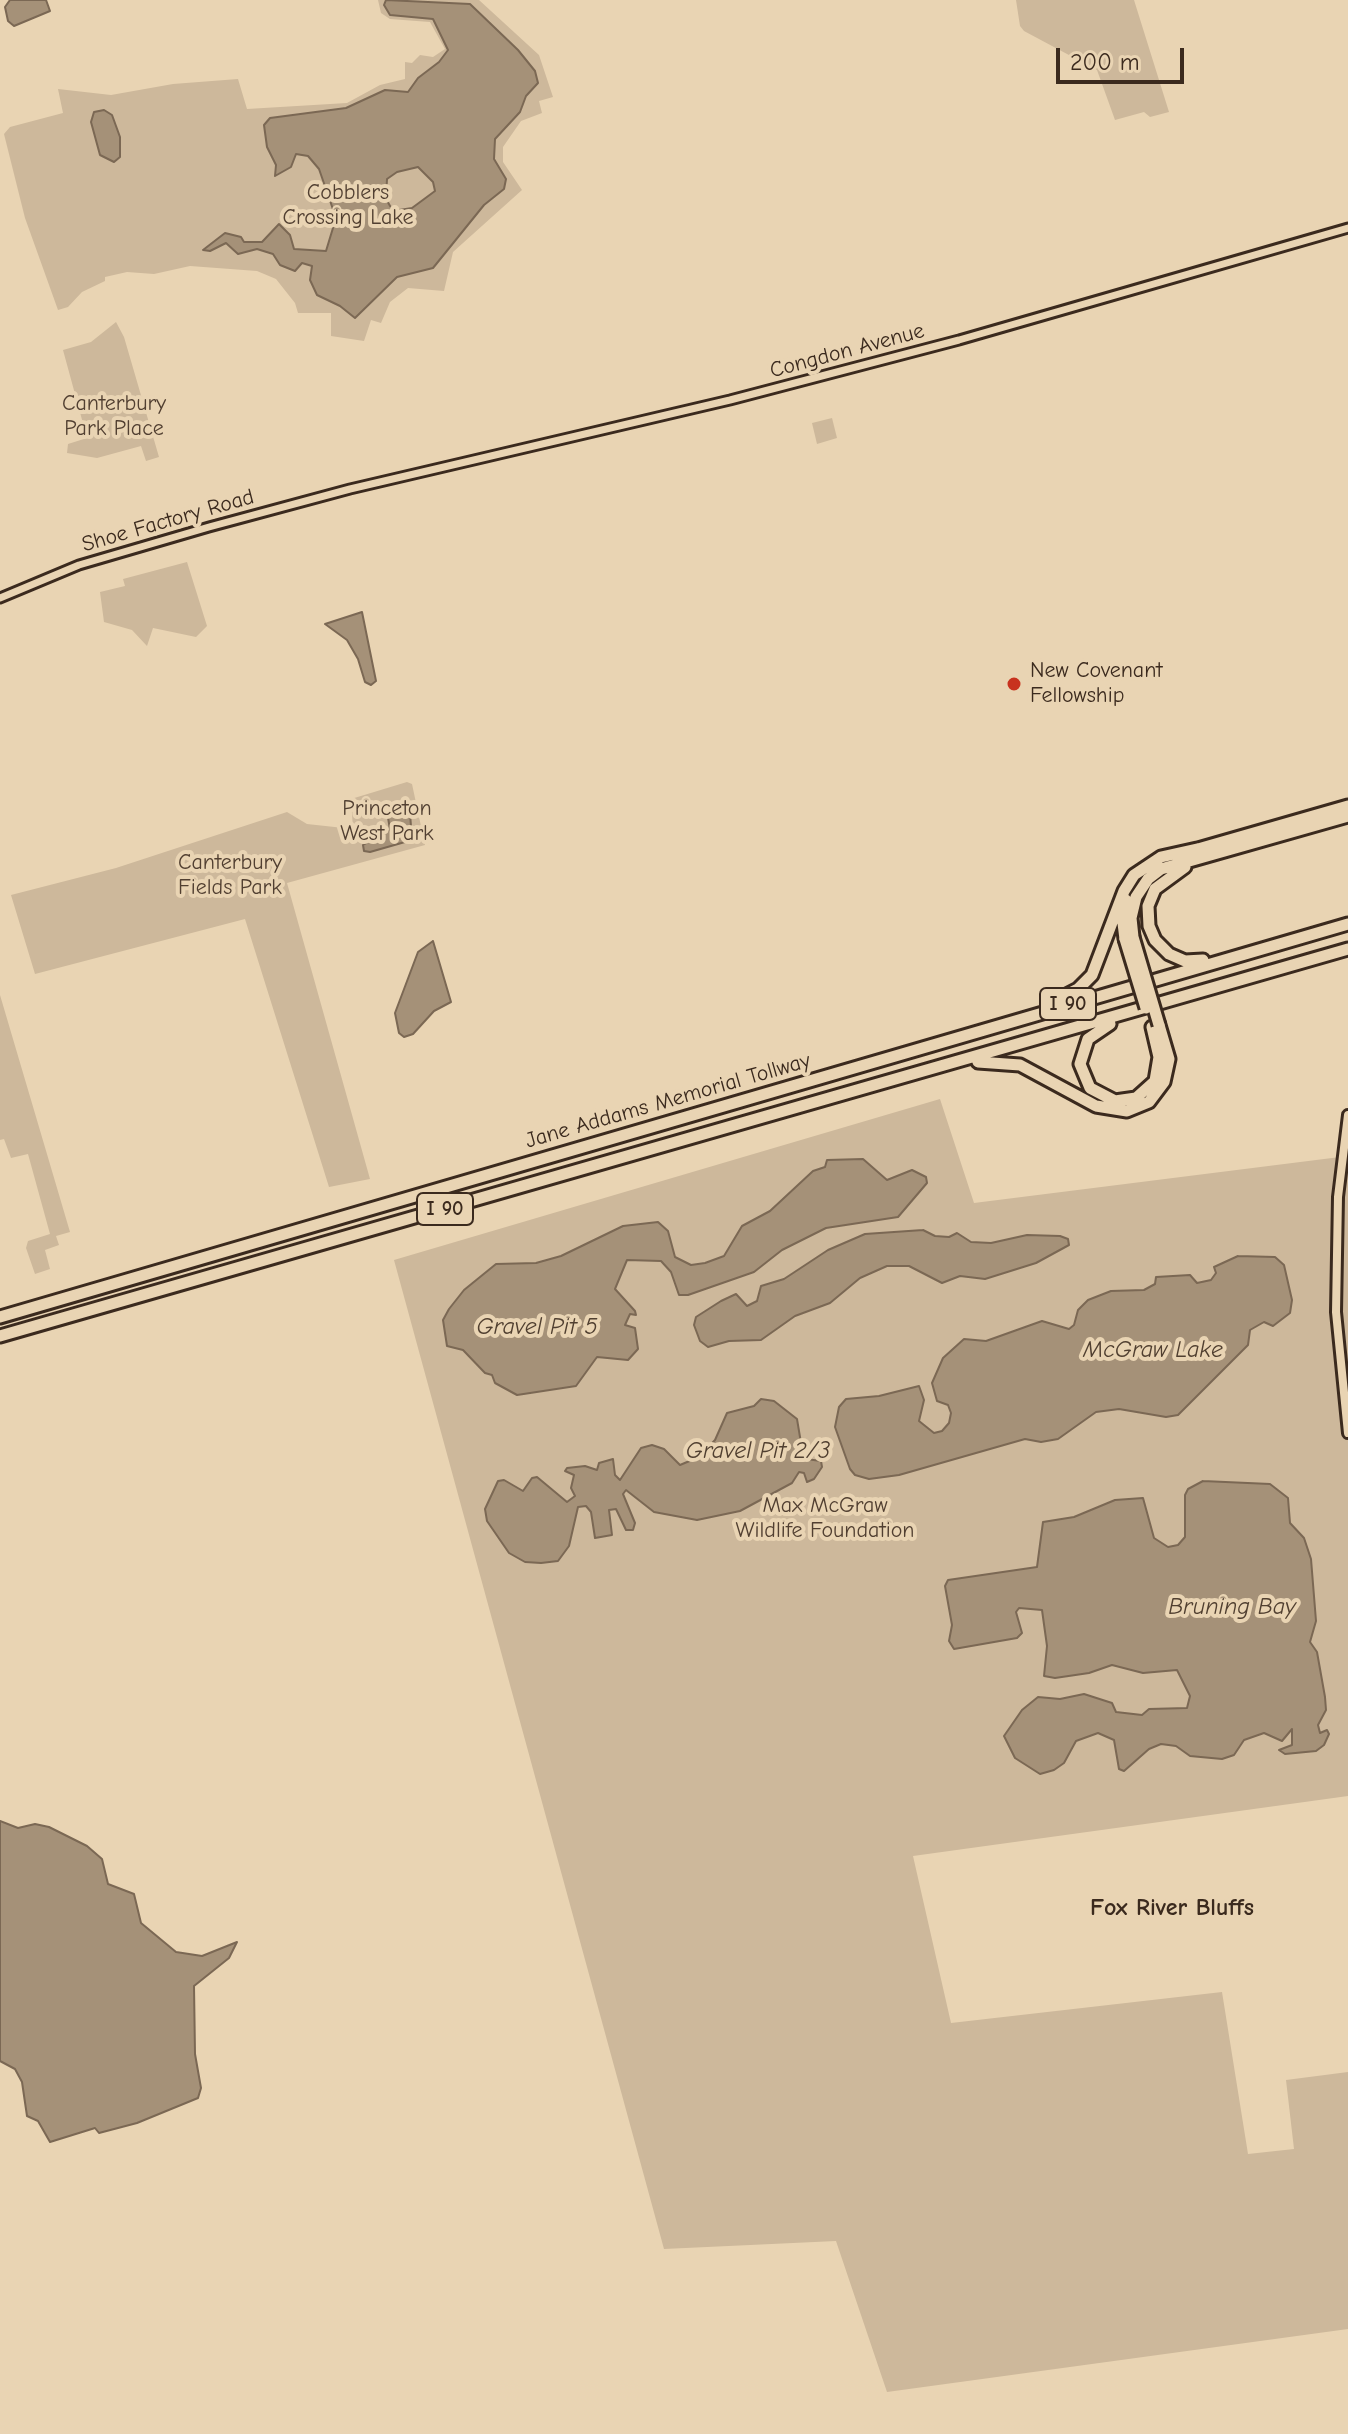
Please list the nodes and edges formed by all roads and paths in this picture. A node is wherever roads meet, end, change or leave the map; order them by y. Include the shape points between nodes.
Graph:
1 (1348, 228) edge
2 (350, 489) joint
3 (0, 598) edge
4 (1348, 806) edge
5 (1348, 816) edge
6 (1257, 841) junction
7 (1197, 849) junction
8 (1348, 924) edge
9 (1129, 938) junction
10 (1348, 949) edge
11 (1239, 955) junction
12 (1180, 999) junction
13 (1155, 1026) junction
14 (898, 1053) junction
15 (937, 1068) junction
16 (1348, 1115) edge
17 (0, 1317) edge
18 (0, 1336) edge
19 (1348, 1433) edge

1 - 2 street, Congdon Avenue via 746,396
2 - 3 street, Shoe Factory Road via 79,565
4 - 7 highway
5 - 6 highway
6 - 9 highway via 1152,875 1133,903
6 - 11 highway via 1174,872 1155,889 1148,906 1152,934 1173,957 1196,961
7 - 9 highway via 1162,861 1139,878 1125,903
7 - 14 highway via 1155,859 1130,879 1095,969 1078,989 1043,1006
8 - 11 highway, Jane Addams Memorial Tollway / I 90
9 - 13 highway, bridge
10 - 12 highway, Jane Addams Memorial Tollway / I 90
11 - 14 highway, Jane Addams Memorial Tollway / I 90
12 - 13 highway via 1093,1034 1080,1064 1094,1092 1121,1102 1150,1088 1160,1062
12 - 15 highway, Jane Addams Memorial Tollway / I 90
13 - 15 highway via 1169,1059 1164,1082 1149,1102 1127,1111 1096,1106 1016,1063
14 - 17 highway, Jane Addams Memorial Tollway / I 90
15 - 18 highway, Jane Addams Memorial Tollway / I 90
16 - 19 main road via 1342,1146 1336,1312

